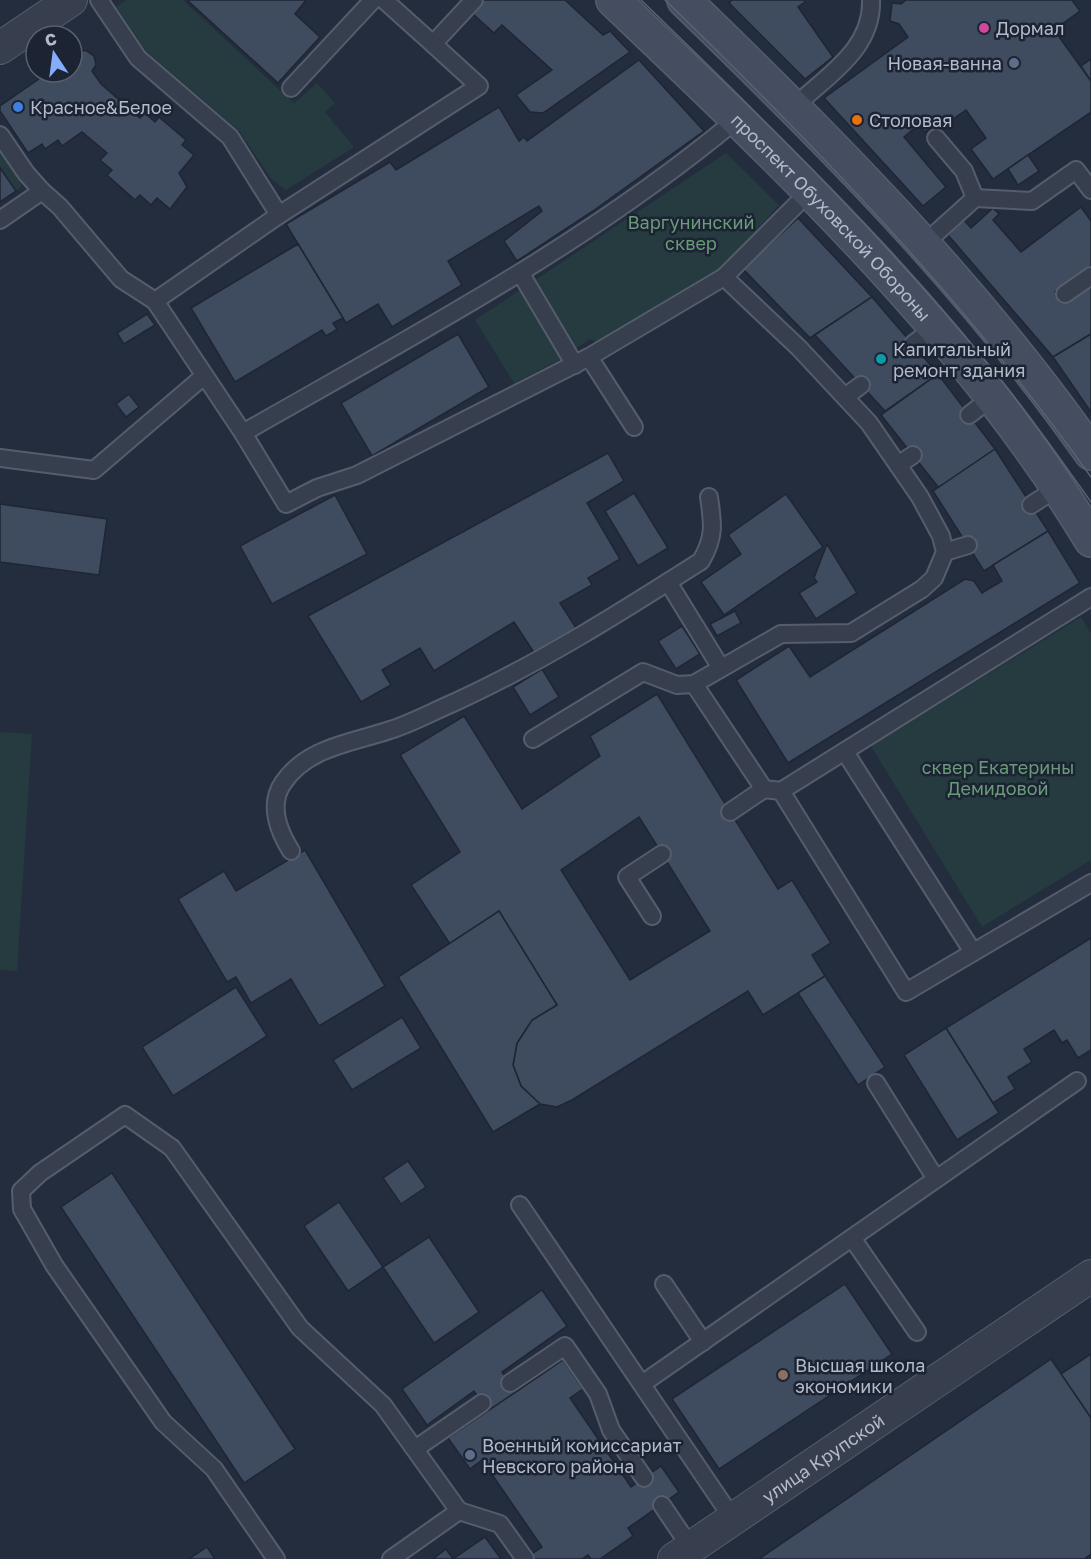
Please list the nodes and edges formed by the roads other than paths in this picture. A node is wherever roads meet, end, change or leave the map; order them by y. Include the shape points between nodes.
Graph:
1 (71, 0) edge
2 (99, 0) edge
3 (373, 0) edge
4 (384, 0) edge
5 (474, 0) edge
6 (614, 0) edge
7 (684, 0) edge
8 (871, 0) edge
9 (433, 44) junction
10 (0, 48) edge
11 (291, 88) dead end
12 (794, 107) junction
13 (736, 119) junction
14 (0, 135) edge
15 (936, 138) dead end
16 (1091, 190) edge
17 (42, 191) junction
18 (975, 198) junction
19 (796, 205) dead end
20 (279, 215) junction
21 (0, 220) edge
22 (924, 244) junction
23 (521, 274) junction
24 (1091, 276) edge
25 (724, 277) junction
26 (1065, 294) dead end
27 (155, 301) junction
28 (582, 361) junction
29 (204, 376) junction
30 (861, 385) dead end
31 (845, 398) junction
32 (634, 427) dead end
33 (243, 433) junction
34 (1091, 453) edge
35 (913, 455) dead end
36 (0, 458) edge
37 (898, 465) junction
38 (709, 497) dead end
39 (1091, 540) edge
40 (968, 545) dead end
41 (945, 552) junction
42 (668, 582) junction
43 (1091, 597) edge
44 (722, 668) junction
45 (694, 684) junction
46 (533, 739) dead end
47 (845, 752) junction
48 (764, 789) junction
49 (781, 791) junction
50 (730, 812) dead end
51 (291, 851) dead end
52 (662, 854) dead end
53 (1091, 883) edge
54 (652, 915) dead end
55 (973, 952) junction
56 (1077, 1081) dead end
57 (876, 1083) dead end
58 (936, 1179) junction
59 (520, 1205) dead end
60 (852, 1238) junction
61 (1091, 1276) edge
62 (664, 1284) dead end
63 (917, 1332) dead end
64 (703, 1342) junction
65 (510, 1383) dead end
66 (642, 1384) junction
67 (482, 1403) dead end
68 (415, 1449) junction
69 (644, 1478) dead end
70 (662, 1505) dead end
71 (459, 1511) junction
72 (733, 1519) junction
73 (682, 1553) edge
74 (525, 1558) edge
75 (276, 1559) edge
76 (391, 1559) edge

1 - 10 street
2 - 20 lane via 138,58 230,138
3 - 11 lane
4 - 9 lane
5 - 9 lane
6 - 13 main road, проспект Обуховской Обороны
7 - 12 main road
8 - 12 lane via 868,20 851,55
9 - 20 lane via 479,86
12 - 22 main road
13 - 23 lane via 612,213
13 - 39 main road, проспект Обуховской Обороны via 842,227 980,406 1044,497
14 - 17 lane
15 - 18 lane via 964,171
16 - 18 lane via 1076,170 1032,201
17 - 21 lane
17 - 27 lane via 121,279
18 - 22 lane
19 - 25 lane
20 - 27 lane
22 - 34 main road via 1020,358
23 - 28 lane
23 - 33 lane
24 - 26 lane
25 - 28 lane
25 - 31 lane
27 - 29 lane
28 - 32 lane
28 - 33 lane via 357,475 316,488 286,504
29 - 33 lane
29 - 36 lane via 94,470
30 - 31 lane
31 - 37 lane via 869,423
35 - 37 lane
37 - 41 lane via 926,507
38 - 42 lane via 711,544 701,561
40 - 41 lane
41 - 44 lane via 934,578 922,589 850,633 781,634
42 - 44 lane
42 - 51 lane via 505,679 400,727 332,745 299,766 282,784 276,808 279,832
43 - 47 lane
44 - 45 lane
45 - 46 lane via 677,685 643,672
45 - 48 lane
47 - 49 lane
47 - 55 lane
48 - 49 lane
48 - 50 lane
49 - 55 lane via 906,992
52 - 54 lane via 627,876
53 - 55 lane
56 - 58 lane
57 - 58 lane
58 - 60 lane
59 - 66 lane
60 - 63 lane
60 - 64 lane
61 - 72 street, улица Крупской
62 - 64 lane
64 - 66 lane
65 - 69 lane via 565,1346 598,1394 611,1430
66 - 72 lane
67 - 68 lane
68 - 71 lane
68 - 75 lane via 383,1405 300,1328 172,1148 125,1115 39,1173 21,1191 22,1209 54,1265 163,1422 214,1469
70 - 73 lane
71 - 74 lane via 500,1524
71 - 76 lane
72 - 73 street, улица Крупской

